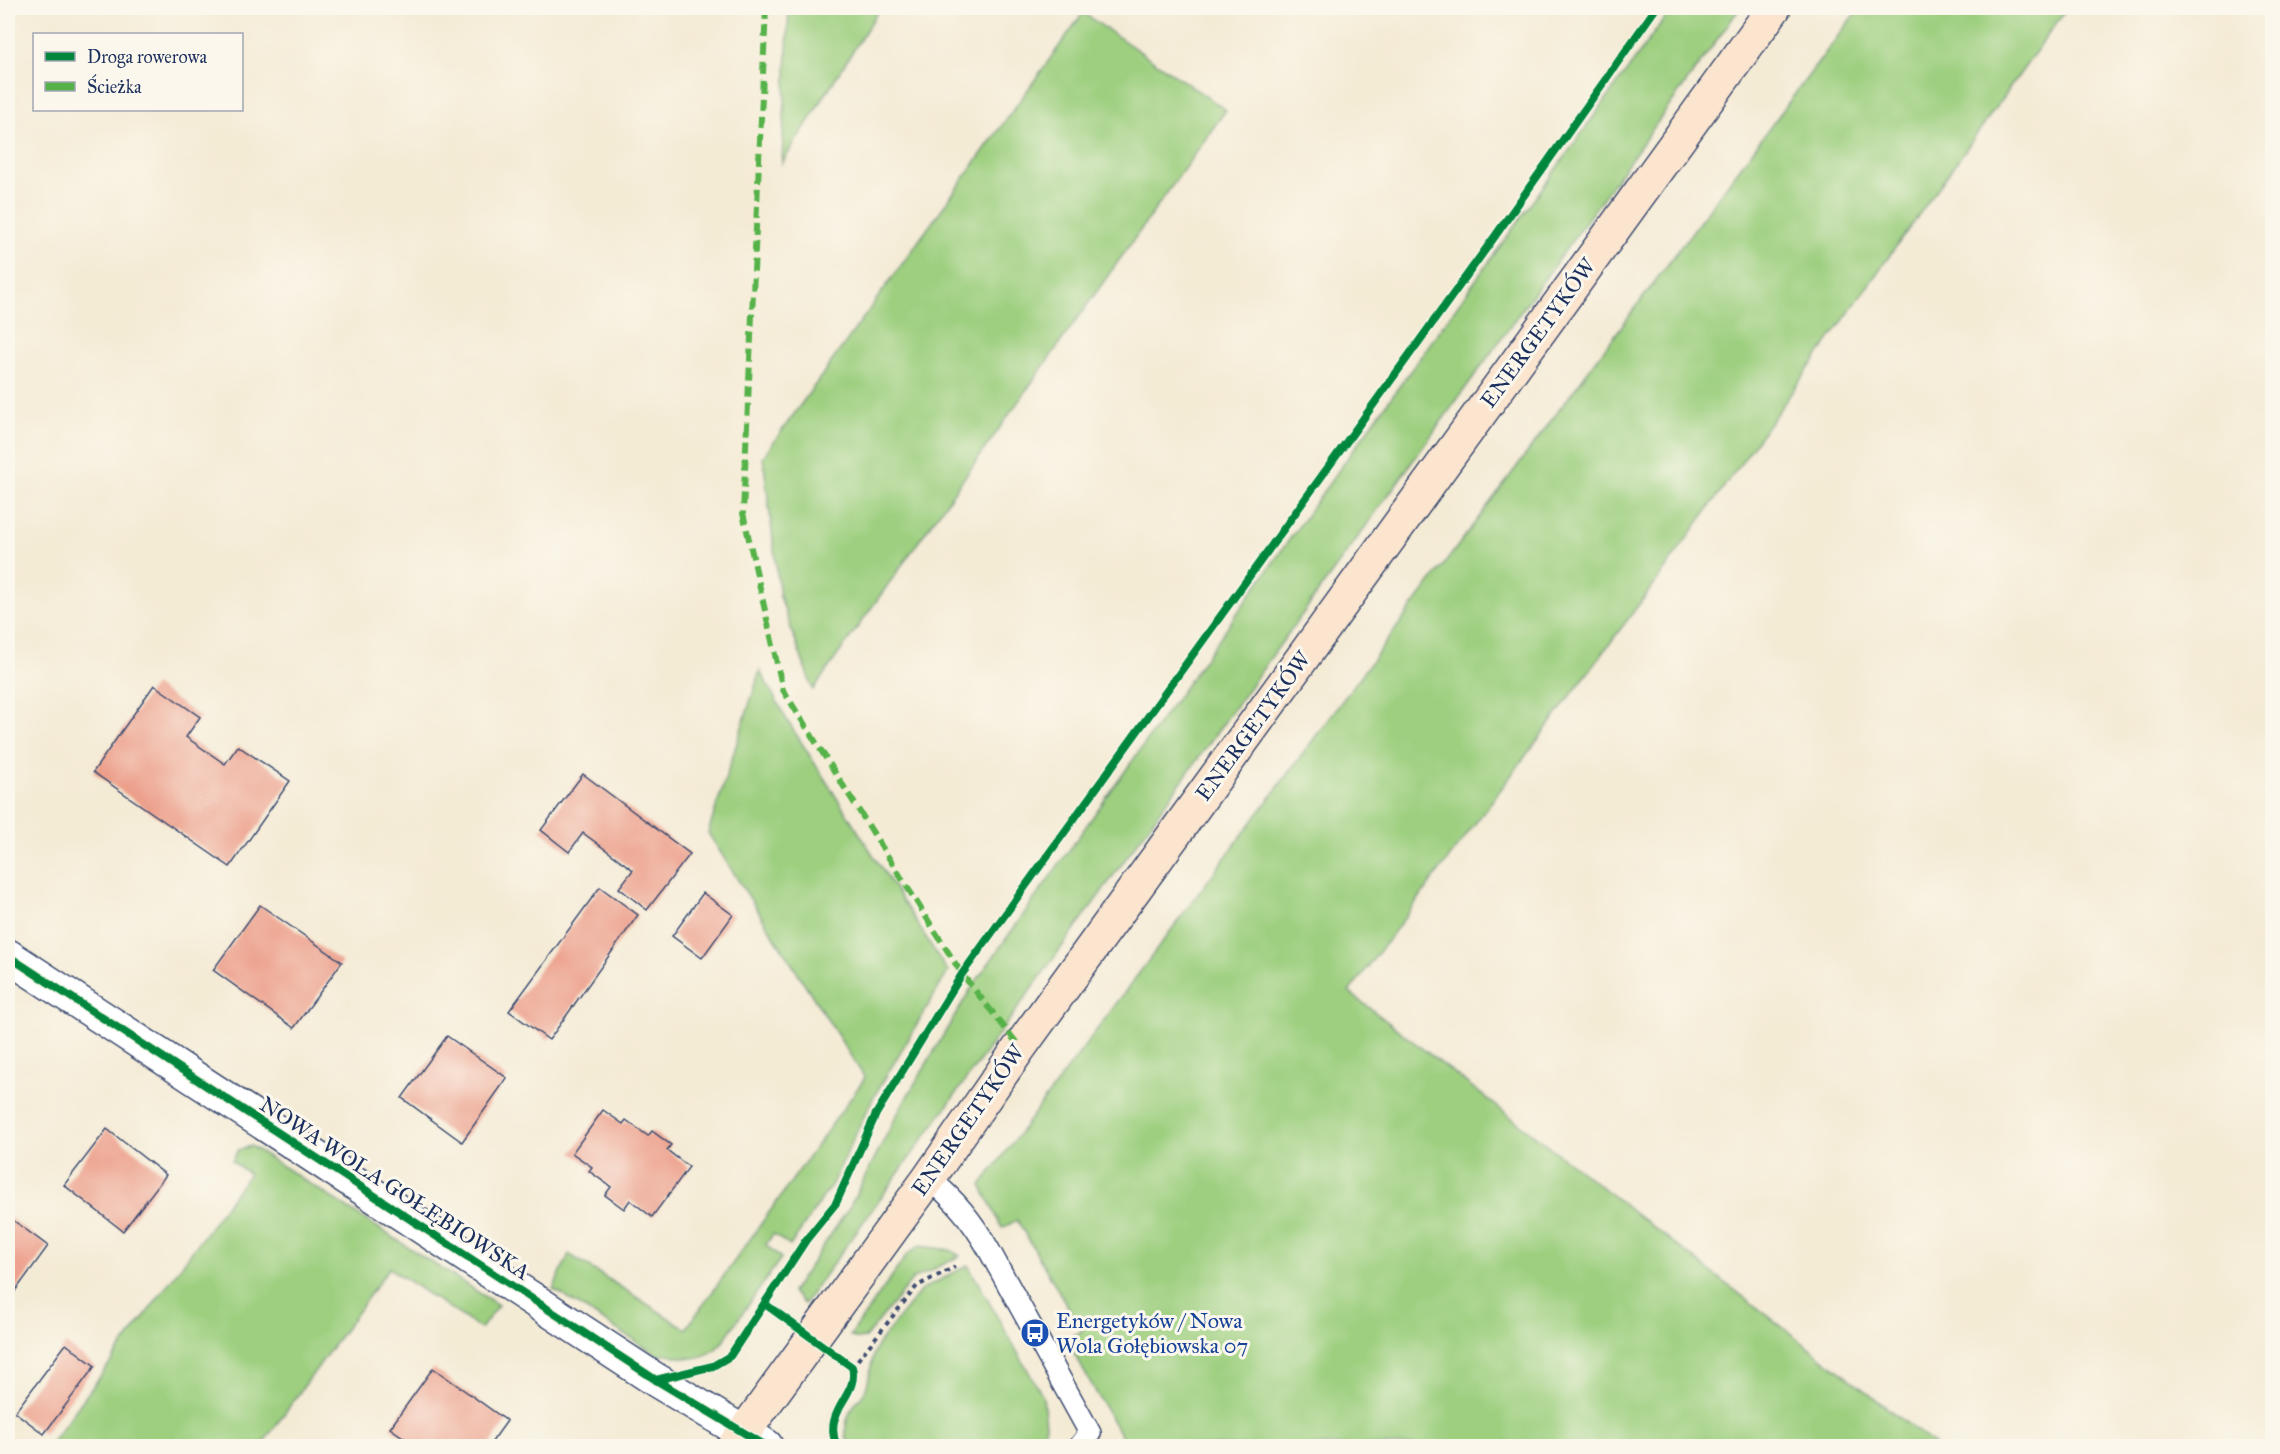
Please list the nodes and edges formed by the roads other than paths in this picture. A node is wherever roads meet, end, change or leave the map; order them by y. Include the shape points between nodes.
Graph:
1 (1774, 8) edge
2 (8, 956) edge
3 (928, 1178) junction
4 (748, 1442) edge
5 (1089, 1442) edge

1 - 3 main road, ENERGETYKÓW
2 - 4 street, NOWA WOLA GOŁĘBIOWSKA
3 - 4 main road, ENERGETYKÓW via 811,1337
3 - 5 lane via 973,1223

